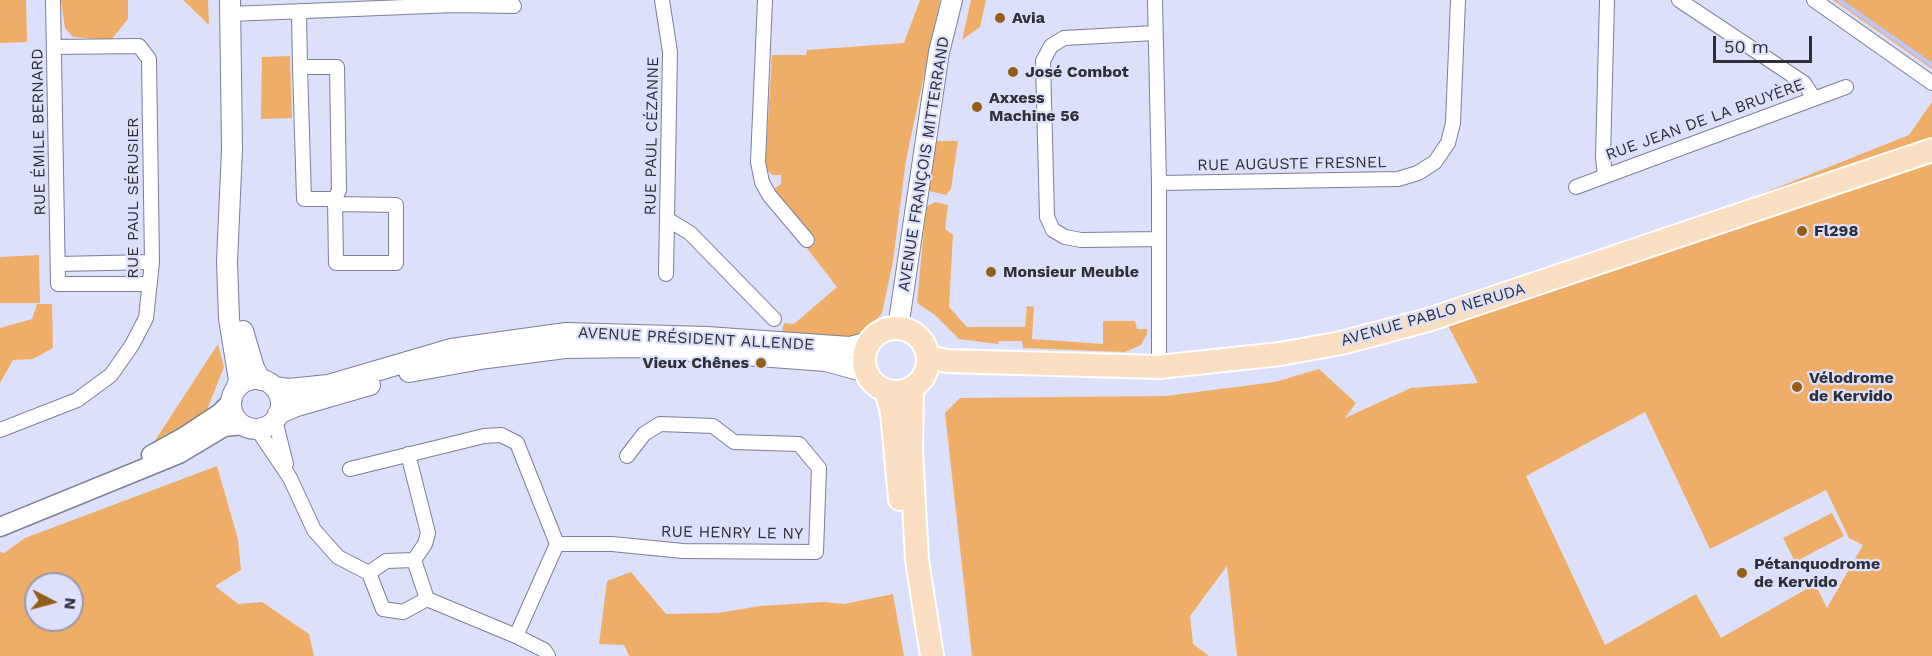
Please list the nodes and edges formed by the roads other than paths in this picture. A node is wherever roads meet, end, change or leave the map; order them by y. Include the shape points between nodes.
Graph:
1 (53, 0) edge
2 (662, 0) edge
3 (765, 0) edge
4 (952, 0) edge
5 (1155, 0) edge
6 (1458, 0) edge
7 (1607, 0) edge
8 (1679, 0) edge
9 (1814, 0) edge
10 (454, 3) edge
11 (513, 6) dead end
12 (230, 7) edge
13 (299, 11) junction
14 (1155, 33) junction
15 (54, 47) junction
16 (1909, 66) junction
17 (300, 67) junction
18 (1932, 83) edge
19 (1846, 87) dead end
20 (1932, 96) edge
21 (1813, 97) junction
22 (1927, 146) edge
23 (232, 149) junction
24 (1605, 175) junction
25 (1159, 183) junction
26 (1576, 187) dead end
27 (336, 202) junction
28 (667, 219) junction
29 (1159, 239) junction
30 (807, 240) dead end
31 (152, 262) junction
32 (58, 264) junction
33 (666, 274) dead end
34 (150, 284) junction
35 (774, 320) dead end
36 (898, 328) junction
37 (871, 341) junction
38 (928, 357) junction
39 (1158, 367) junction
40 (866, 372) junction
41 (268, 384) junction
42 (912, 388) junction
43 (886, 391) junction
44 (234, 395) junction
45 (263, 422) junction
46 (0, 430) edge
47 (408, 454) junction
48 (627, 456) dead end
49 (350, 469) dead end
50 (0, 514) edge
51 (0, 527) edge
52 (558, 544) junction
53 (414, 560) junction
54 (369, 573) junction
55 (427, 598) junction
56 (516, 636) junction
57 (548, 656) edge
58 (920, 656) edge
59 (932, 656) edge

1 - 15 street, RUE ÉMILE BERNARD
2 - 28 street, RUE PAUL CÉZANNE via 670,52
3 - 30 street via 758,162 769,195
4 - 36 main road, AVENUE FRANÇOIS MITTERRAND via 937,63
5 - 14 street
6 - 25 street, RUE AUGUSTE FRESNEL via 1453,123 1448,143 1435,162 1418,173 1398,179
7 - 24 street
8 - 21 street via 1804,83
9 - 16 street
10 - 11 street
10 - 13 street
12 - 13 street
12 - 23 main road
13 - 17 street
14 - 25 street
14 - 29 street via 1064,38 1052,46 1043,61 1047,217 1053,230 1080,240
15 - 31 street, RUE PAUL SÉRUSIER via 139,46 149,59
15 - 32 street, RUE ÉMILE BERNARD
16 - 18 street
16 - 20 street
17 - 27 street via 304,199
17 - 27 street via 337,66
19 - 21 street, RUE JEAN DE LA BRUYÈRE
21 - 24 street, RUE JEAN DE LA BRUYÈRE
22 - 39 main road, AVENUE PABLO NERUDA via 1668,241 1428,320 1280,354
23 - 41 main road via 239,310 254,368
23 - 44 main road via 227,262 229,319 239,380
24 - 26 street, RUE JEAN DE LA BRUYÈRE
25 - 29 street
27 - 27 street via 396,205 396,263 336,263
28 - 33 street, RUE PAUL CÉZANNE
28 - 35 street via 690,233
29 - 39 street
31 - 32 street
31 - 34 street, RUE PAUL SÉRUSIER
32 - 34 street via 58,284
34 - 46 street, RUE PAUL SÉRUSIER via 146,318 111,375 77,400
36 - 37 main road via 886,330
36 - 38 main road via 923,343
37 - 40 main road via 864,358
37 - 41 main road, AVENUE PRÉSIDENT ALLENDE via 850,347 566,333 451,349 328,385 289,389
38 - 39 main road, AVENUE PABLO NERUDA via 948,361
38 - 42 main road via 922,379
40 - 43 main road via 873,384
40 - 45 main road, AVENUE PRÉSIDENT ALLENDE via 826,361 638,347 565,348 411,372 294,407
41 - 44 main road via 250,380
41 - 45 main road via 281,402
42 - 43 main road
42 - 59 main road via 917,560
43 - 58 main road via 908,587
44 - 45 main road via 233,414
44 - 50 street via 220,413 155,453
45 - 51 street, AVENUE PRÉSIDENT ALLENDE via 224,427 179,454
45 - 54 street via 314,530 338,558
47 - 49 street
47 - 52 street via 484,436 501,435 517,443
47 - 53 street via 428,533
48 - 52 street, RUE HENRY LE NY via 644,434 660,424 713,426 734,442 799,444 819,468 816,552 683,551 612,544
52 - 56 street
53 - 54 street via 386,561
53 - 55 street
54 - 55 street via 383,609 404,612
55 - 56 street
56 - 57 street

